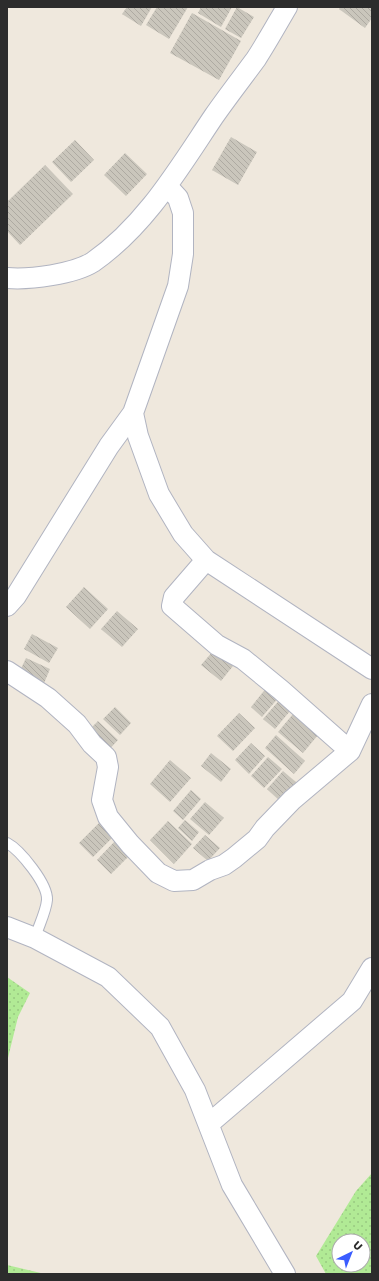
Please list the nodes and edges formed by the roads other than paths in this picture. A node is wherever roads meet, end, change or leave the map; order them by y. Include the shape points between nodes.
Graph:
1 (287, 7) edge
2 (167, 186) junction
3 (7, 278) edge
4 (133, 413) junction
5 (206, 560) junction
6 (7, 606) edge
7 (372, 669) edge
8 (7, 671) edge
9 (372, 704) edge
10 (350, 751) junction
11 (7, 843) edge
12 (7, 927) edge
13 (35, 938) junction
14 (372, 968) edge
15 (210, 1124) junction
16 (285, 1274) edge

1 - 2 street via 257,58
2 - 3 street via 140,220 119,241 91,262 68,271 36,278
2 - 4 street via 178,198 183,213 183,254 178,286
4 - 5 street via 138,436 159,494 183,534
4 - 6 street via 109,446 16,596
5 - 7 street
5 - 10 street via 174,597 172,606 217,645 243,659
8 - 10 street via 48,698 77,724 106,757 108,767 102,800 108,817 158,873 174,881 193,880 234,858 257,839 292,800
9 - 10 street
11 - 13 lane via 14,847 30,866 47,899
12 - 13 street
13 - 15 street via 108,977 160,1027 195,1090
14 - 15 street via 352,1001
15 - 16 street via 232,1185

